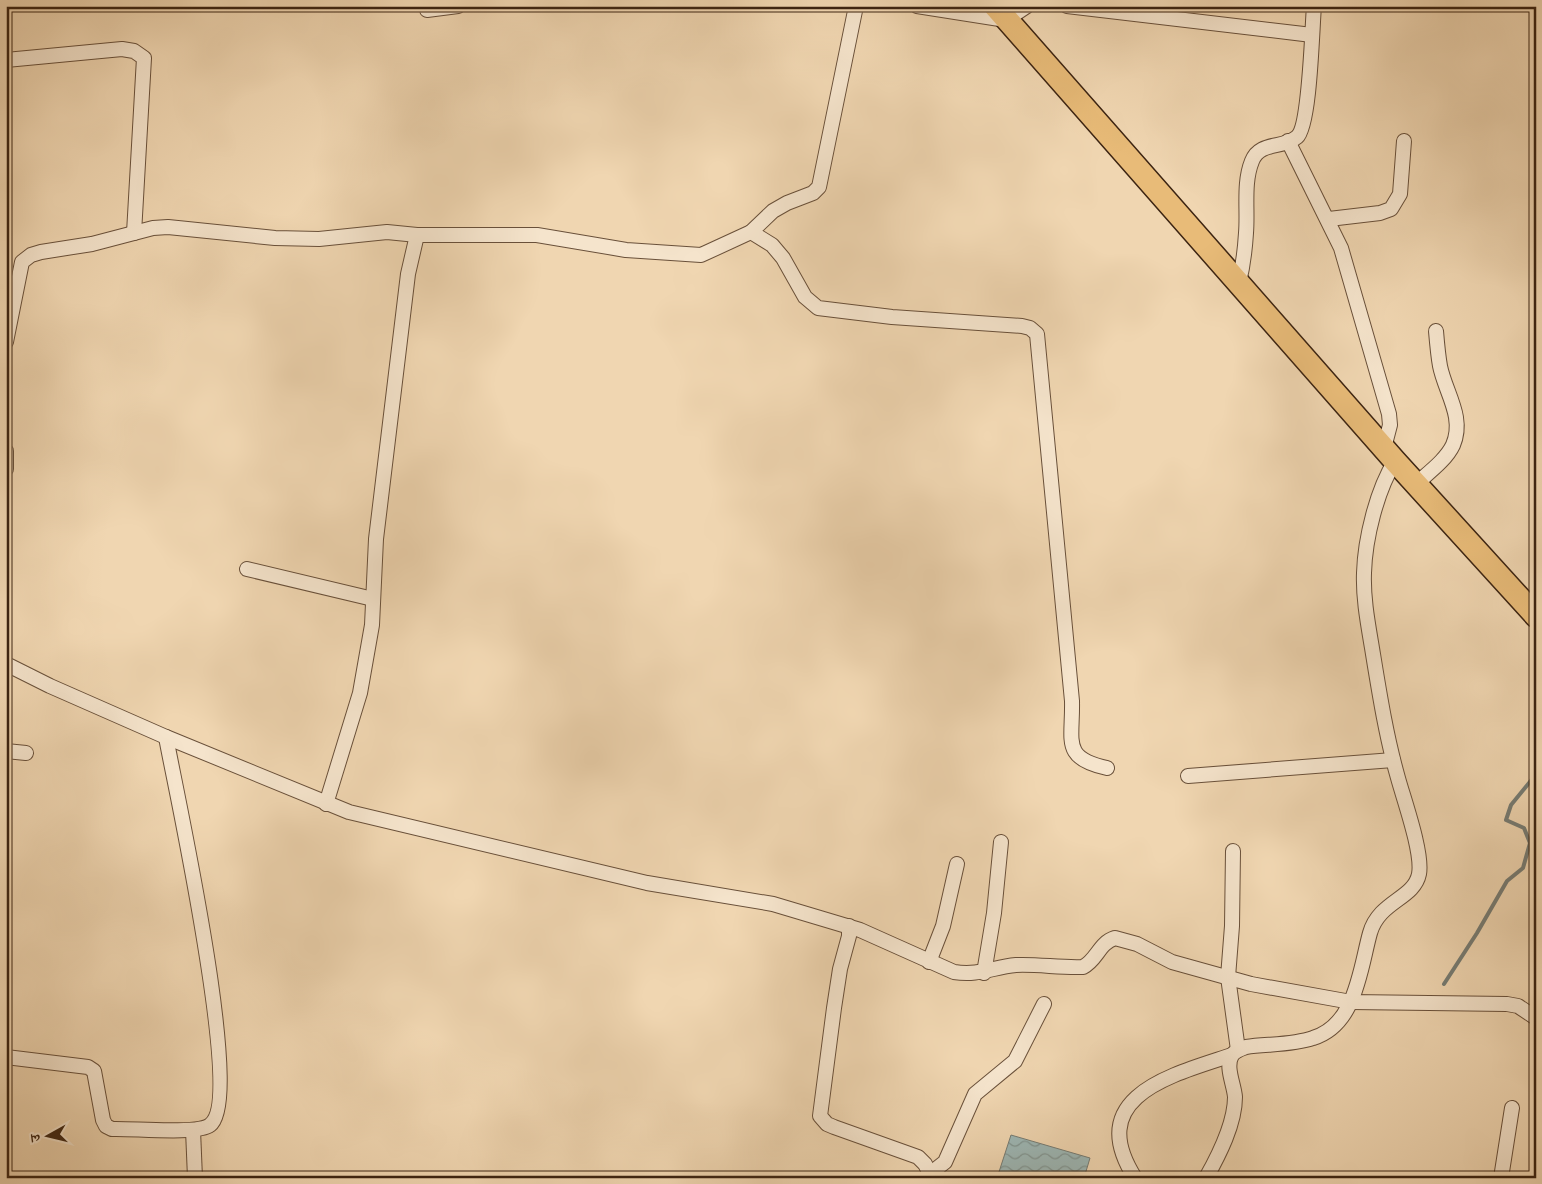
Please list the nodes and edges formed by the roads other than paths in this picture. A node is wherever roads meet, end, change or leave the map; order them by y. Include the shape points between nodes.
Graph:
1 (458, 6) edge
2 (856, 6) edge
3 (917, 6) edge
4 (1027, 6) edge
5 (1067, 6) edge
6 (1314, 6) edge
7 (1082, 7) edge
8 (427, 10) dead end
9 (1001, 13) edge
10 (1312, 35) junction
11 (6, 60) edge
12 (1288, 141) junction
13 (1404, 141) dead end
14 (1329, 219) junction
15 (751, 232) junction
16 (134, 233) junction
17 (417, 235) junction
18 (1239, 282) junction
19 (1436, 332) dead end
20 (6, 342) edge
21 (6, 451) edge
22 (1389, 455) junction
23 (6, 469) edge
24 (1416, 484) junction
25 (247, 569) dead end
26 (373, 599) junction
27 (1536, 616) edge
28 (6, 664) edge
29 (166, 738) junction
30 (6, 750) edge
31 (26, 753) dead end
32 (1393, 760) junction
33 (1107, 768) dead end
34 (1188, 776) dead end
35 (326, 804) junction
36 (1001, 842) dead end
37 (1233, 851) dead end
38 (957, 864) dead end
39 (849, 926) junction
40 (929, 962) junction
41 (984, 973) junction
42 (1228, 977) junction
43 (1351, 1002) junction
44 (1044, 1004) dead end
45 (1534, 1012) edge
46 (1235, 1052) junction
47 (6, 1058) edge
48 (1512, 1108) dead end
49 (193, 1130) junction
50 (931, 1175) edge
51 (195, 1178) edge
52 (1135, 1178) edge
53 (1206, 1178) edge
54 (1501, 1178) edge

1 - 8 street
2 - 15 street via 819,187 813,193 786,203
3 - 9 street
4 - 9 street
5 - 7 street
6 - 10 street
7 - 10 street
9 - 18 main road
10 - 12 street via 1303,124 1297,137
11 - 16 street via 103,50 139,55
12 - 14 street
12 - 18 street via 1267,147 1252,160 1248,173 1246,232
13 - 14 street via 1400,194 1391,209
14 - 22 street via 1341,248 1390,414
15 - 17 street via 710,253 691,256 626,250 537,235
15 - 33 street via 772,245 805,297 818,308 1022,326 1037,334 1072,701 1073,751 1078,758
16 - 17 street via 168,227 275,238 319,239 387,232
16 - 20 street via 42,252 22,262
17 - 26 street via 408,274 376,539
18 - 22 main road
19 - 24 street via 1440,366 1453,401 1456,433 1453,445 1444,457
21 - 23 street
22 - 24 main road
22 - 32 street via 1364,572 1367,619
24 - 27 main road
25 - 26 street
26 - 35 street via 372,625 360,693
28 - 29 street
29 - 35 street
29 - 49 street via 197,889 213,999 218,1067 218,1112 209,1126
30 - 31 street
32 - 34 street
32 - 43 street via 1412,829 1419,874 1408,891 1385,908 1372,924
35 - 39 street via 375,819 648,883 774,904
36 - 41 street
37 - 42 street
38 - 40 street via 947,912
39 - 40 street via 885,939
39 - 50 street via 835,999 820,1116 827,1124 918,1157
40 - 41 street via 954,972
41 - 42 street via 1020,965 1083,967 1097,955 1102,945 1115,938 1137,944 1172,962
42 - 43 street
42 - 46 street
43 - 45 street via 1507,1004
43 - 46 street via 1326,1033 1312,1039
44 - 50 street via 1015,1061 975,1094 945,1162
46 - 52 street via 1159,1082 1124,1111 1118,1142
46 - 53 street via 1230,1064 1235,1097 1233,1109
47 - 49 street via 88,1067 94,1071 103,1120 112,1130
48 - 54 street
49 - 51 street

